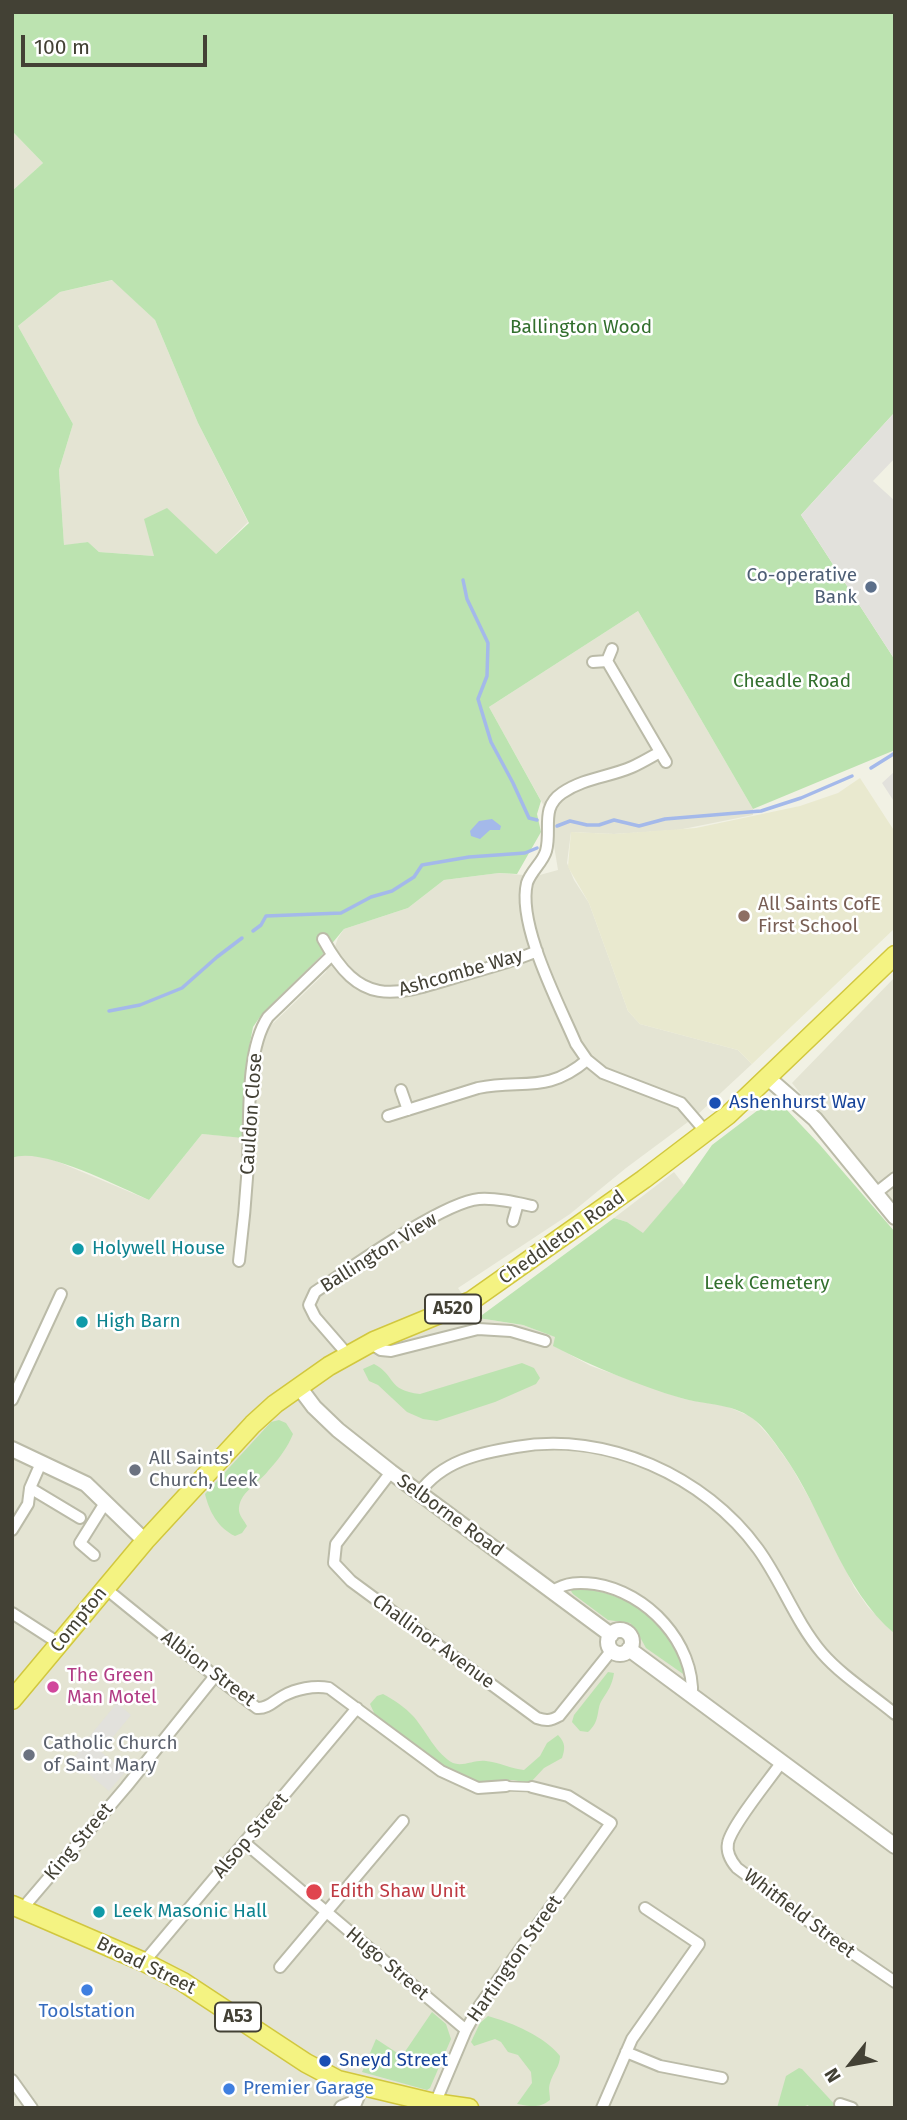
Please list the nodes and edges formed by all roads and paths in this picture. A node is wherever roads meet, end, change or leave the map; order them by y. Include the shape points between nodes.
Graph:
1 (612, 649) dead end
2 (607, 661) junction
3 (593, 662) dead end
4 (660, 752) junction
5 (666, 762) dead end
6 (323, 939) dead end
7 (537, 951) junction
8 (332, 955) junction
9 (895, 955) edge
10 (587, 1060) junction
11 (768, 1078) junction
12 (401, 1090) dead end
13 (408, 1110) junction
14 (388, 1116) dead end
15 (706, 1132) junction
16 (895, 1178) edge
17 (876, 1193) junction
18 (518, 1203) junction
19 (532, 1206) dead end
20 (895, 1217) edge
21 (513, 1221) dead end
22 (239, 1261) dead end
23 (61, 1294) dead end
24 (545, 1341) dead end
25 (370, 1343) junction
26 (348, 1355) junction
27 (299, 1387) junction
28 (12, 1400) edge
29 (12, 1449) edge
30 (41, 1463) junction
31 (390, 1472) junction
32 (30, 1488) junction
33 (419, 1493) junction
34 (105, 1503) junction
35 (80, 1518) dead end
36 (12, 1530) edge
37 (145, 1541) junction
38 (94, 1555) dead end
39 (105, 1588) junction
40 (553, 1591) junction
41 (12, 1613) edge
42 (611, 1643) junction
43 (60, 1644) junction
44 (629, 1649) junction
45 (215, 1676) junction
46 (692, 1697) junction
47 (12, 1700) edge
48 (357, 1708) junction
49 (895, 1714) edge
50 (782, 1763) junction
51 (506, 1786) joint
52 (532, 1787) joint
53 (403, 1821) dead end
54 (245, 1843) junction
55 (895, 1846) edge
56 (17, 1907) edge
57 (645, 1908) dead end
58 (326, 1912) junction
59 (144, 1962) junction
60 (280, 1967) dead end
61 (895, 1982) edge
62 (466, 2030) junction
63 (626, 2052) junction
64 (722, 2078) dead end
65 (12, 2080) edge
66 (361, 2086) junction
67 (840, 2104) dead end
68 (434, 2105) edge
69 (32, 2108) edge
70 (342, 2108) edge
71 (469, 2108) edge
72 (602, 2108) edge
73 (852, 2108) edge

1 - 2 street
2 - 3 street
2 - 4 street
4 - 5 street
4 - 7 street via 631,768 589,778 554,800 548,810 546,852 528,882 528,914
6 - 8 street, Ashcombe Way
7 - 8 street, Ashcombe Way via 419,989 391,993 362,985 346,974
7 - 10 street
8 - 22 street, Cauldon Close via 260,1029 253,1059
9 - 11 highway, Cheddleton Road / A520
10 - 13 street via 552,1081 493,1085
10 - 15 street via 603,1073 681,1102
11 - 15 highway, Cheddleton Road / A520
11 - 17 street via 815,1119
12 - 13 street
13 - 14 street
15 - 25 highway, Cheddleton Road / A520 via 471,1301
16 - 17 street
17 - 20 street
18 - 19 street, Ballington View
18 - 21 street
18 - 26 street, Ballington View via 476,1199 453,1208 315,1292 309,1305 315,1317
23 - 28 street
24 - 25 street via 493,1328 391,1351
25 - 26 highway, Cheddleton Road / A520
26 - 27 highway, Cheddleton Road / A520
27 - 31 street, Selborne Road via 321,1414
27 - 37 highway, Cheddleton Road / A520 via 253,1424
29 - 30 street
30 - 32 street
30 - 34 street via 86,1484
31 - 33 street, Selborne Road
31 - 42 street, Challinor Avenue via 335,1544 334,1563 351,1581 543,1720 559,1716
32 - 35 street
32 - 36 street via 28,1504
33 - 40 street, Selborne Road
33 - 49 street via 429,1478 455,1463 526,1445 590,1448 667,1472 712,1501 737,1524 758,1549 822,1653
34 - 37 street
34 - 38 street via 80,1543
37 - 39 highway, Compton / A520
39 - 43 highway, Compton / A520
39 - 45 street, Albion Street
40 - 42 street, Selborne Road
40 - 46 street via 582,1582 609,1587 652,1612 682,1651 693,1681
41 - 43 street
42 - 44 street via 620,1654
42 - 44 street via 617,1631 628,1633
43 - 47 highway, Compton / A520
44 - 46 street
45 - 48 street, Albion Street via 257,1708 294,1691 321,1686
45 - 56 street, King Street via 126,1787
46 - 50 street
48 - 51 street via 453,1778 478,1788
48 - 54 street, Alsop Street
50 - 55 street
50 - 61 street, Whitfield Street via 731,1833 728,1848 732,1861
51 - 52 street
52 - 62 street, Hartington Street via 568,1796 611,1823
53 - 58 street
54 - 58 street, Hugo Street
54 - 59 street, Alsop Street
56 - 59 highway, Broad Street / A53
57 - 63 street via 699,1944
58 - 60 street
58 - 62 street, Hugo Street
59 - 66 highway, Broad Street / A53 via 224,2007 306,2063
62 - 68 street, Hartington Street
63 - 64 street via 660,2066
63 - 72 street
65 - 69 street
66 - 68 highway, Broad Street / A53
66 - 70 street via 354,2103
67 - 73 street
68 - 71 highway, Broad Street / A53

